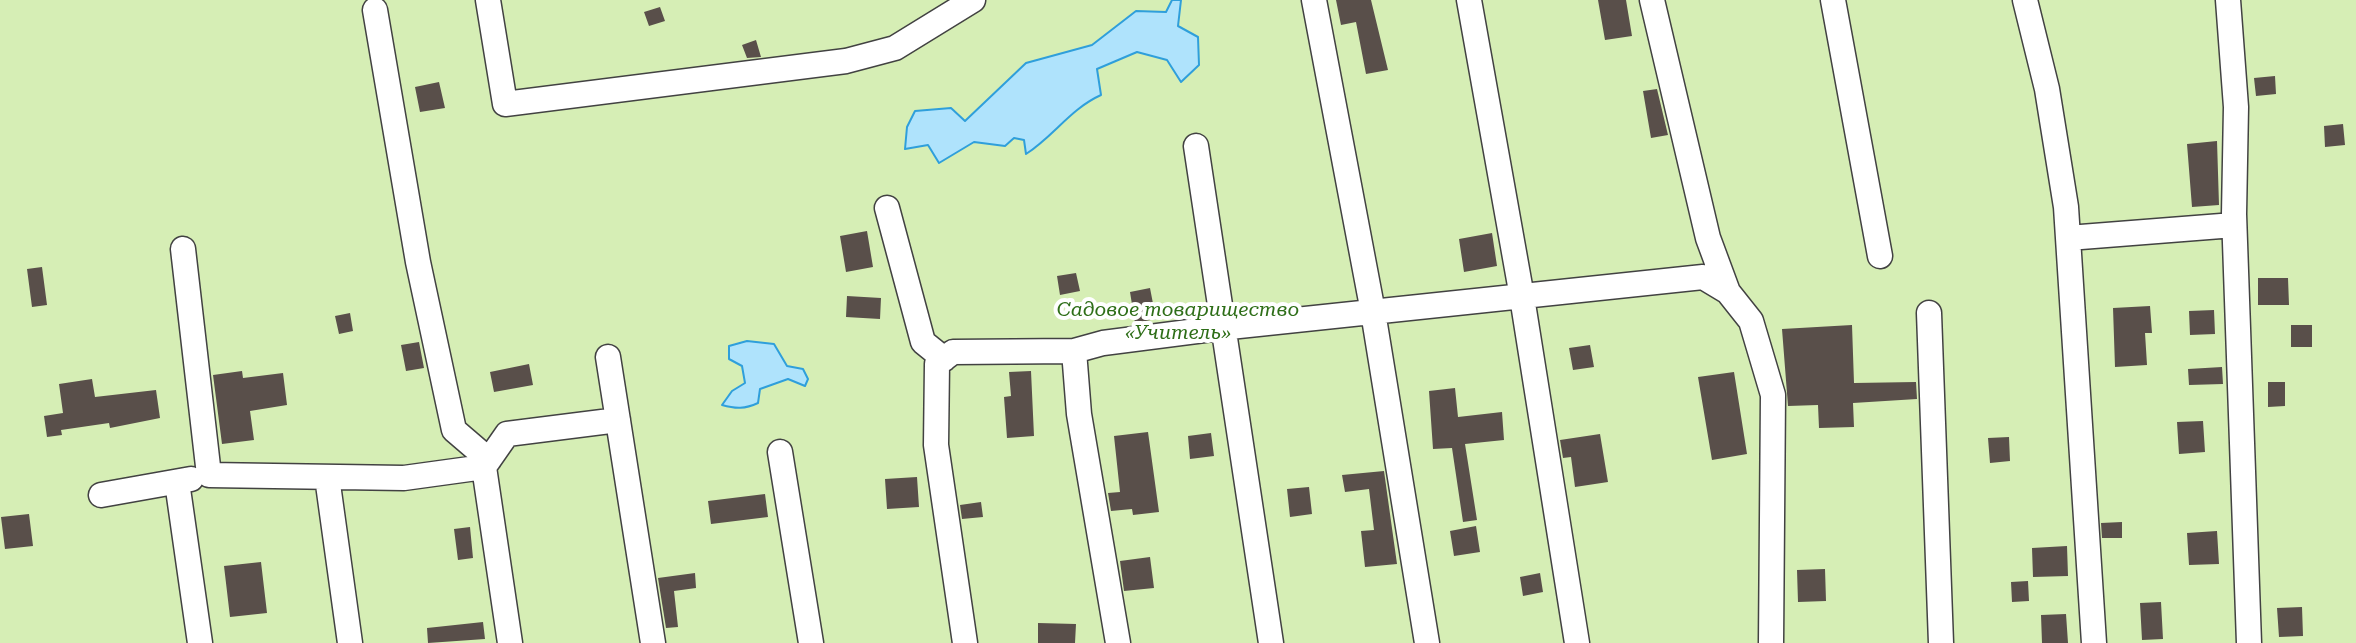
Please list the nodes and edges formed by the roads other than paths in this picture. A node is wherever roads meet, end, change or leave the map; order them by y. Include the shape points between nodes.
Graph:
1 (488, 0) edge
2 (973, 0) edge
3 (1314, 0) edge
4 (1469, 0) edge
5 (1652, 0) edge
6 (1833, 0) edge
7 (2025, 0) edge
8 (2228, 0) edge
9 (375, 10) dead end
10 (1196, 146) dead end
11 (887, 208) dead end
12 (2234, 225) junction
13 (2068, 238) junction
14 (183, 249) dead end
15 (1880, 256) dead end
16 (1728, 292) junction
17 (1522, 297) junction
18 (1373, 312) junction
19 (1929, 313) dead end
20 (1220, 328) junction
21 (1074, 351) junction
22 (608, 357) dead end
23 (944, 359) junction
24 (618, 420) junction
25 (780, 452) dead end
26 (487, 463) junction
27 (209, 475) junction
28 (327, 477) junction
29 (177, 482) junction
30 (101, 495) dead end
31 (200, 643) edge
32 (350, 643) edge
33 (510, 643) edge
34 (653, 643) edge
35 (811, 643) edge
36 (965, 643) edge
37 (1118, 643) edge
38 (1271, 643) edge
39 (1427, 643) edge
40 (1577, 643) edge
41 (1771, 643) edge
42 (1941, 643) edge
43 (2094, 643) edge
44 (2249, 643) edge

1 - 2 street via 505,104 846,61 895,48
3 - 18 street
4 - 17 street
5 - 16 street via 1708,238
6 - 15 street
7 - 13 street via 2047,89
8 - 12 street via 2236,107
9 - 26 street via 418,262 454,430
10 - 20 street
11 - 23 street via 923,342
12 - 13 street
12 - 44 street
13 - 43 street
14 - 27 street
16 - 17 street via 1703,277
16 - 41 street via 1751,321 1773,395
17 - 18 street
17 - 40 street
18 - 20 street
18 - 39 street
19 - 42 street
20 - 21 street
20 - 38 street
21 - 23 street via 953,352
21 - 37 street via 1079,414
22 - 24 street
23 - 36 street via 937,364 936,445
24 - 26 street via 507,434
24 - 34 street
25 - 35 street
26 - 28 street via 404,478
26 - 33 street
27 - 28 street
27 - 29 street
28 - 32 street
29 - 30 street
29 - 31 street

